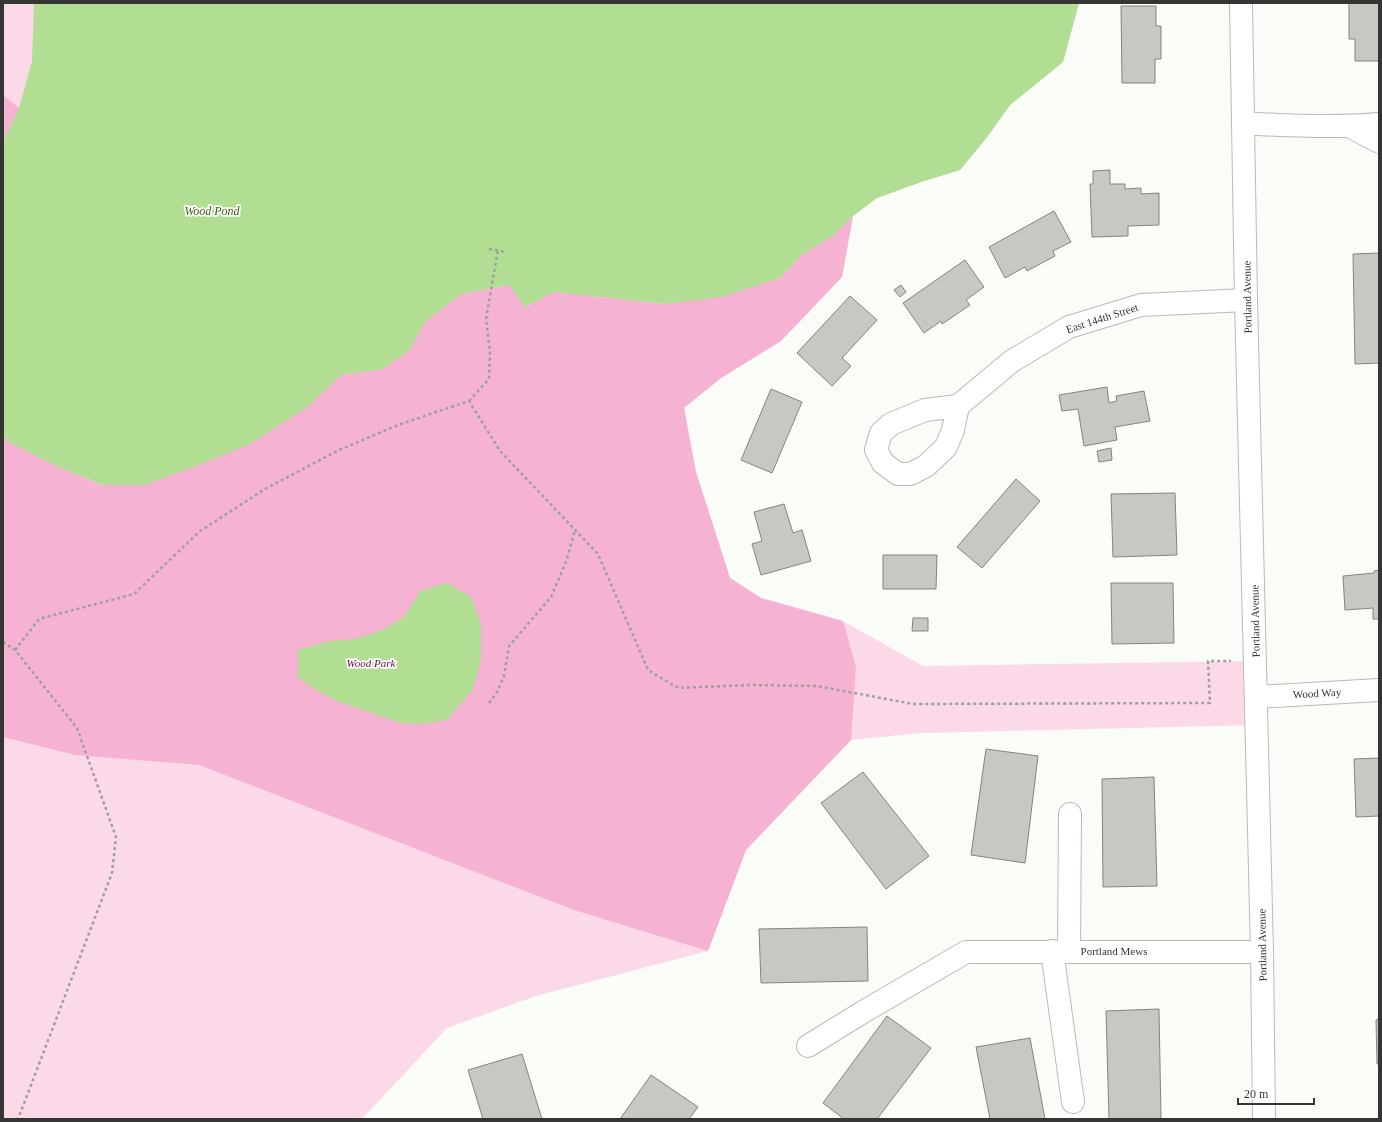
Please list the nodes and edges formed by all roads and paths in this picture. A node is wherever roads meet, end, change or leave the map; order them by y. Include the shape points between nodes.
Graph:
1 (1241, 3) edge
2 (1243, 123) junction
3 (1379, 124) edge
4 (1351, 127) junction
5 (1379, 142) edge
6 (489, 249) dead end
7 (498, 250) junction
8 (506, 252) dead end
9 (1246, 300) junction
10 (469, 401) junction
11 (958, 406) dead end
12 (575, 530) junction
13 (3, 642) edge
14 (15, 650) junction
15 (1256, 662) junction
16 (1379, 690) edge
17 (1256, 697) junction
18 (489, 703) dead end
19 (1070, 814) dead end
20 (1061, 952) junction
21 (1262, 952) junction
22 (808, 1046) dead end
23 (1073, 1102) dead end
24 (18, 1119) edge
25 (1264, 1119) edge

1 - 2 street, Portland Avenue
2 - 4 street
2 - 9 street, Portland Avenue
3 - 4 street
4 - 5 street
6 - 7 path
7 - 8 path
7 - 10 path via 486,319 490,351 489,380
9 - 11 street, East 144th Street via 1141,304 1069,327 1012,361
9 - 15 street, Portland Avenue
10 - 12 path via 500,450
10 - 14 path via 398,425 340,450 265,489 200,531 134,594 39,619
12 - 15 path via 598,554 648,670 678,688 817,686 913,704 1210,702 1208,661
12 - 18 path via 566,562 551,597 509,646 504,676
13 - 14 path
14 - 24 path via 77,728 116,837 112,873
15 - 17 street, Portland Avenue
16 - 17 street, Wood Way
17 - 21 street, Portland Avenue
19 - 20 street
20 - 21 street, Portland Mews
20 - 22 street, Portland Mews via 966,952
20 - 23 street
21 - 25 street, Portland Avenue

